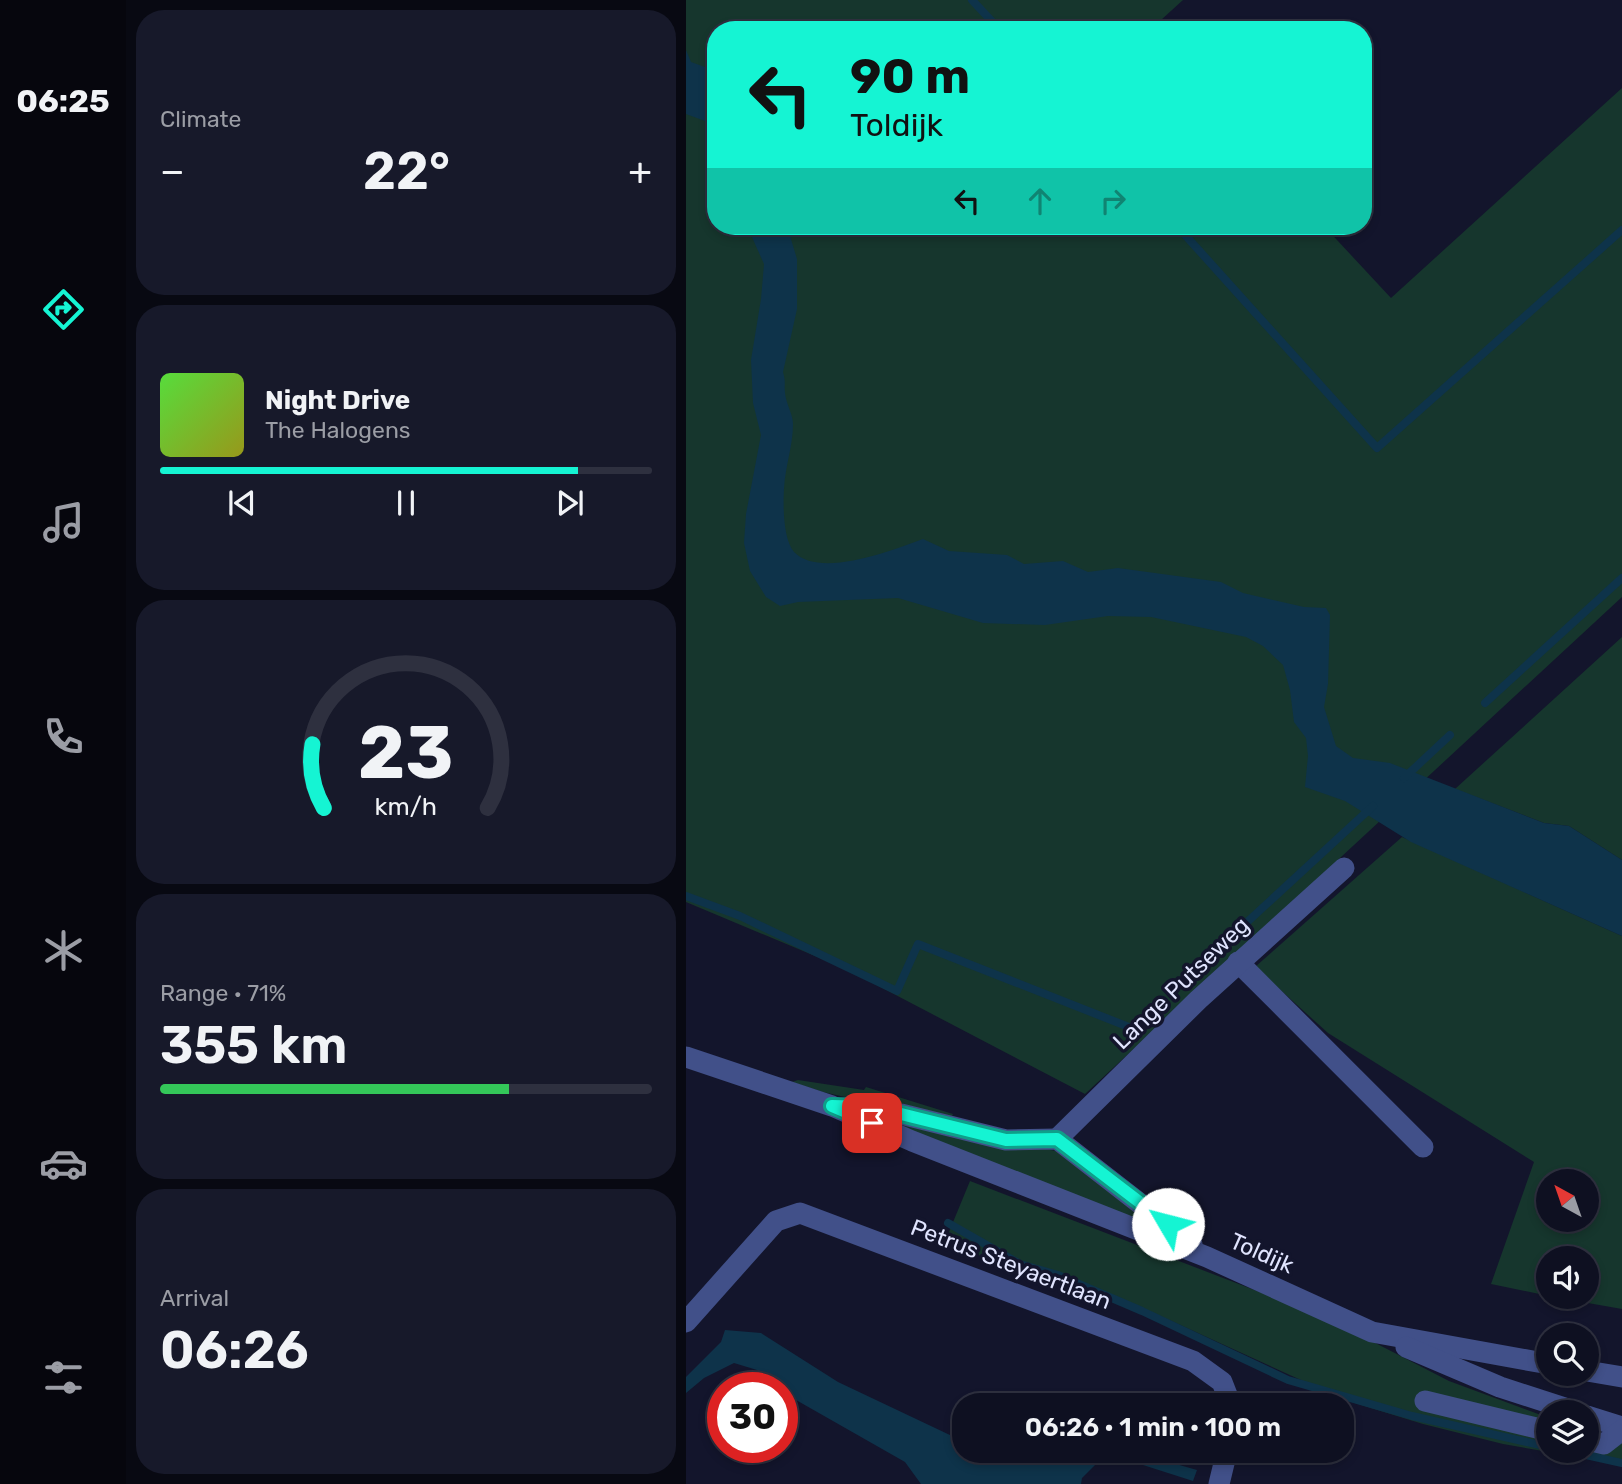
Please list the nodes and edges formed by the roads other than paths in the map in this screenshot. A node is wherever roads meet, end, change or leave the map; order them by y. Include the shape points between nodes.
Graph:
1 (1344, 868) dead end
2 (1238, 962) junction
3 (686, 1057) edge
4 (832, 1106) junction
5 (1057, 1139) junction
6 (1423, 1147) dead end
7 (1207, 1257) junction
8 (686, 1322) edge
9 (1372, 1332) junction
10 (1536, 1362) edge
11 (1599, 1373) edge
12 (1622, 1377) edge
13 (1226, 1393) edge
14 (1540, 1400) edge
15 (1425, 1401) dead end
16 (1599, 1420) edge
17 (1536, 1428) edge
18 (1622, 1429) edge
19 (1599, 1443) edge
20 (1224, 1463) edge
21 (1219, 1484) edge

1 - 2 street, Lange Putseweg
2 - 5 street, Lange Putseweg
2 - 6 street
3 - 4 street, Toldijk
4 - 5 street via 866,1107 1006,1140
4 - 7 street, Toldijk
5 - 7 street
7 - 9 street, Toldijk
8 - 13 street, Petrus Steyaertlaan via 776,1221 800,1213 1193,1360 1222,1382
9 - 10 street, Toldijk
9 - 14 street
11 - 12 street
15 - 17 street
16 - 18 street
18 - 19 street via 1604,1444
20 - 21 street

